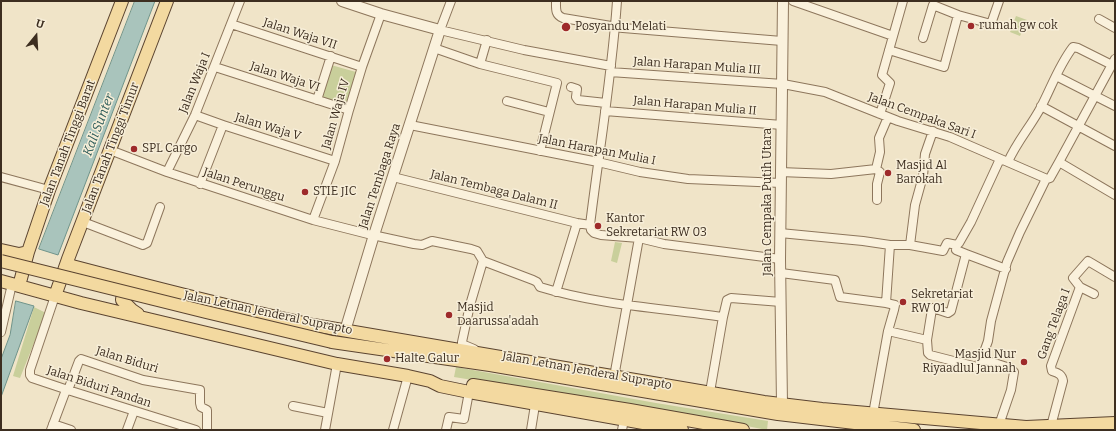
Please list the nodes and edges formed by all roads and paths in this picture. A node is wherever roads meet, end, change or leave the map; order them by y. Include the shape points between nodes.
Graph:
1 (122, 1) edge
2 (167, 1) edge
3 (240, 1) edge
4 (342, 1) edge
5 (451, 1) edge
6 (556, 1) edge
7 (617, 1) edge
8 (783, 1) edge
9 (793, 1) edge
10 (904, 1) edge
11 (999, 1) edge
12 (358, 3) edge
13 (381, 14) junction
14 (958, 15) junction
15 (1099, 19) dead end
16 (231, 24) junction
17 (615, 27) junction
18 (1115, 28) edge
19 (440, 30) junction
20 (894, 36) junction
21 (923, 38) dead end
22 (487, 40) junction
23 (782, 41) junction
24 (434, 48) junction
25 (889, 50) junction
26 (331, 56) junction
27 (1113, 62) edge
28 (480, 64) junction
29 (362, 66) junction
30 (214, 67) junction
31 (611, 69) junction
32 (1056, 76) junction
33 (783, 84) junction
34 (571, 87) dead end
35 (1095, 96) junction
36 (318, 100) junction
37 (507, 101) dead end
38 (1041, 106) junction
39 (1115, 106) edge
40 (606, 107) junction
41 (348, 110) junction
42 (549, 112) junction
43 (195, 115) junction
44 (884, 115) junction
45 (222, 125) junction
46 (410, 125) junction
47 (782, 126) junction
48 (1078, 127) junction
49 (933, 131) junction
50 (1115, 146) edge
51 (110, 150) junction
52 (540, 151) junction
53 (1000, 159) junction
54 (335, 161) junction
55 (598, 162) junction
56 (1008, 162) junction
57 (1059, 162) junction
58 (876, 169) junction
59 (167, 172) junction
60 (780, 172) junction
61 (1, 177) edge
62 (393, 177) junction
63 (1048, 178) junction
64 (781, 183) junction
65 (200, 184) junction
66 (49, 190) junction
67 (1115, 195) edge
68 (877, 200) dead end
69 (160, 207) dead end
70 (313, 220) junction
71 (83, 222) junction
72 (577, 223) junction
73 (590, 226) junction
74 (780, 233) junction
75 (374, 235) junction
76 (638, 238) junction
77 (890, 245) junction
78 (910, 245) junction
79 (957, 245) junction
80 (1, 250) edge
81 (28, 252) junction
82 (966, 254) junction
83 (780, 259) junction
84 (1, 261) edge
85 (483, 261) junction
86 (67, 262) junction
87 (1006, 269) junction
88 (781, 273) junction
89 (1115, 277) edge
90 (11, 284) edge
91 (141, 284) junction
92 (1080, 287) junction
93 (556, 292) junction
94 (1094, 294) dead end
95 (55, 296) junction
96 (781, 302) junction
97 (886, 303) junction
98 (626, 305) junction
99 (142, 317) junction
100 (723, 317) junction
101 (345, 331) junction
102 (888, 331) junction
103 (1, 332) edge
104 (927, 340) junction
105 (476, 352) junction
106 (982, 359) junction
107 (337, 364) junction
108 (408, 376) junction
109 (614, 377) junction
110 (430, 381) junction
111 (67, 390) junction
112 (469, 392) junction
113 (710, 392) junction
114 (782, 404) junction
115 (535, 405) junction
116 (293, 406) dead end
117 (134, 411) junction
118 (848, 412) junction
119 (328, 413) junction
120 (873, 414) junction
121 (841, 422) junction
122 (1115, 423) edge
123 (623, 425) edge
124 (999, 425) junction
125 (1051, 426) junction
126 (52, 427) edge
127 (71, 430) edge
128 (127, 430) edge
129 (193, 430) edge
130 (207, 430) edge
131 (325, 430) edge
132 (393, 430) edge
133 (446, 430) edge
134 (531, 430) edge
135 (682, 430) edge
136 (743, 430) edge
137 (914, 430) edge

1 - 66 main road, Jalan Tanah Tinggi Barat
2 - 51 main road, Jalan Tanah Tinggi Timur
3 - 16 street, Jalan Waja I
4 - 12 street
5 - 19 street
6 - 17 street via 558,17
7 - 17 street
8 - 23 street, Jalan Cempaka Putih Utara
9 - 20 street
10 - 20 street
11 - 14 street via 991,24
12 - 13 street
13 - 19 street
13 - 29 street, Jalan Waja IV
14 - 21 street via 933,5
14 - 25 street via 944,67
15 - 18 street
16 - 26 street, Jalan Waja VII
16 - 30 street, Jalan Waja I
17 - 23 street
17 - 31 street
19 - 22 street, Jalan Harapan Mulia III
19 - 24 street, Jalan Tembaga Raya
20 - 25 street
22 - 28 street
22 - 31 street, Jalan Harapan Mulia III
23 - 33 street, Jalan Cempaka Putih Utara
24 - 28 street
24 - 46 street, Jalan Tembaga Raya
25 - 44 street via 882,75 890,83
26 - 29 street, Jalan Waja VII
26 - 36 street
27 - 32 street via 1074,47 1071,48
27 - 35 street
28 - 42 street via 557,83
29 - 41 street, Jalan Waja IV
30 - 36 street, Jalan Waja VI
30 - 43 street, Jalan Waja I
31 - 33 street, Jalan Harapan Mulia III
31 - 40 street
32 - 35 street
32 - 38 street
33 - 44 street, Jalan Cempaka Sari I via 825,92
33 - 47 street, Jalan Cempaka Putih Utara
34 - 40 street, Jalan Harapan Mulia II via 577,88 578,100
35 - 39 street
35 - 48 street
36 - 41 street, Jalan Waja VI
37 - 42 street
38 - 48 street
38 - 56 street
40 - 47 street, Jalan Harapan Mulia II
40 - 55 street
41 - 54 street, Jalan Waja IV
42 - 52 street
43 - 45 street, Jalan Waja V
43 - 59 street, Jalan Waja I
44 - 49 street, Jalan Cempaka Sari I
44 - 58 street
45 - 54 street, Jalan Waja V
45 - 65 street
46 - 52 street, Jalan Harapan Mulia I
46 - 62 street, Jalan Tembaga Raya
47 - 60 street, Jalan Cempaka Putih Utara
48 - 50 street
48 - 57 street
49 - 53 street, Jalan Cempaka Sari I
49 - 78 street via 925,154
51 - 59 street, Jalan Perunggu
51 - 71 main road, Jalan Tanah Tinggi Timur
52 - 55 street, Jalan Harapan Mulia I
53 - 56 street, Jalan Cempaka Sari I
53 - 79 street via 971,222
54 - 70 street, Jalan Waja IV
55 - 64 street, Jalan Harapan Mulia I via 640,172 688,178
55 - 73 street
56 - 63 street, Jalan Cempaka Sari I
57 - 63 street
57 - 67 street
58 - 60 street via 831,174
58 - 68 street via 880,172
59 - 65 street, Jalan Perunggu
60 - 64 street, Jalan Cempaka Putih Utara
61 - 66 street
62 - 72 street, Jalan Tembaga Dalam II
62 - 75 street, Jalan Tembaga Raya
63 - 87 street via 1020,232
64 - 74 street, Jalan Cempaka Putih Utara
65 - 70 street, Jalan Perunggu
66 - 81 main road, Jalan Tanah Tinggi Barat
69 - 71 street via 147,243 143,245
70 - 75 street, Jalan Perunggu
71 - 86 main road, Jalan Tanah Tinggi Timur
72 - 73 street, Jalan Tembaga Dalam II
72 - 93 street
73 - 76 street, Jalan Tembaga Dalam II via 594,233
74 - 77 street via 863,240
74 - 83 street, Jalan Cempaka Putih Utara
75 - 85 street, Jalan Perunggu via 422,245 432,241 471,249 477,252
75 - 101 street, Jalan Tembaga Raya
76 - 83 street, Jalan Tembaga Dalam II via 664,244
76 - 98 street
77 - 78 street
77 - 97 street
78 - 79 street via 942,251 947,243
79 - 82 street via 956,250
80 - 81 main road via 19,254
81 - 90 main road, Jalan Tanah Tinggi Barat
82 - 87 street
82 - 104 street via 951,311 948,313 932,309
83 - 88 street, Jalan Cempaka Putih Utara
84 - 121 main road, Jalan Letnan Jenderal Suprapto, bridge via 332,342 490,364 778,414
85 - 93 street via 533,280 540,287
85 - 105 street via 462,343
86 - 91 main road, Jalan Letnan Jenderal Suprapto via 72,266
86 - 95 main road, Jalan Tanah Tinggi Timur
87 - 106 street
88 - 96 street, Jalan Cempaka Putih Utara
88 - 97 street via 835,280 840,298
89 - 92 street, Gang Telaga I via 1088,261 1073,279
90 - 95 main road
90 - 103 street
91 - 99 main road via 127,287 122,300
91 - 101 main road, Jalan Letnan Jenderal Suprapto via 265,315
92 - 94 street
92 - 125 street, Gang Telaga I via 1050,366 1052,371 1063,377
93 - 98 street
95 - 99 main road
95 - 111 street, Jalan Biduri Pandan via 30,375 32,378
96 - 100 street via 731,298 727,300
96 - 114 street, Jalan Cempaka Putih Utara
97 - 102 street via 895,305
98 - 100 street
98 - 109 street
99 - 107 main road
100 - 113 street
101 - 105 main road, Jalan Letnan Jenderal Suprapto
102 - 104 street
102 - 120 street
104 - 106 street via 929,354 977,367 980,366
105 - 109 main road, Jalan Letnan Jenderal Suprapto
106 - 124 street via 1010,368 1014,372 1011,390
107 - 108 main road
107 - 119 street
108 - 110 main road
108 - 132 street
109 - 113 main road, Jalan Letnan Jenderal Suprapto
110 - 112 main road via 440,386
110 - 136 main road via 441,380
111 - 117 street, Jalan Biduri Pandan
111 - 126 street
111 - 130 street, Jalan Biduri via 81,359 142,380 200,390 201,407 207,410
112 - 115 main road
112 - 133 street via 464,419 450,416
113 - 114 main road, Jalan Letnan Jenderal Suprapto
114 - 118 main road, Jalan Letnan Jenderal Suprapto
115 - 123 main road
115 - 134 street
116 - 119 street
117 - 128 street
117 - 129 street, Jalan Biduri Pandan
118 - 120 main road, Jalan Letnan Jenderal Suprapto
118 - 121 main road
119 - 131 street
120 - 124 main road, Jalan Letnan Jenderal Suprapto
121 - 137 main road, Jalan Letnan Jenderal Suprapto
122 - 125 main road, Jalan Letnan Jenderal Suprapto
123 - 135 main road
124 - 125 main road, Jalan Letnan Jenderal Suprapto
126 - 127 street

